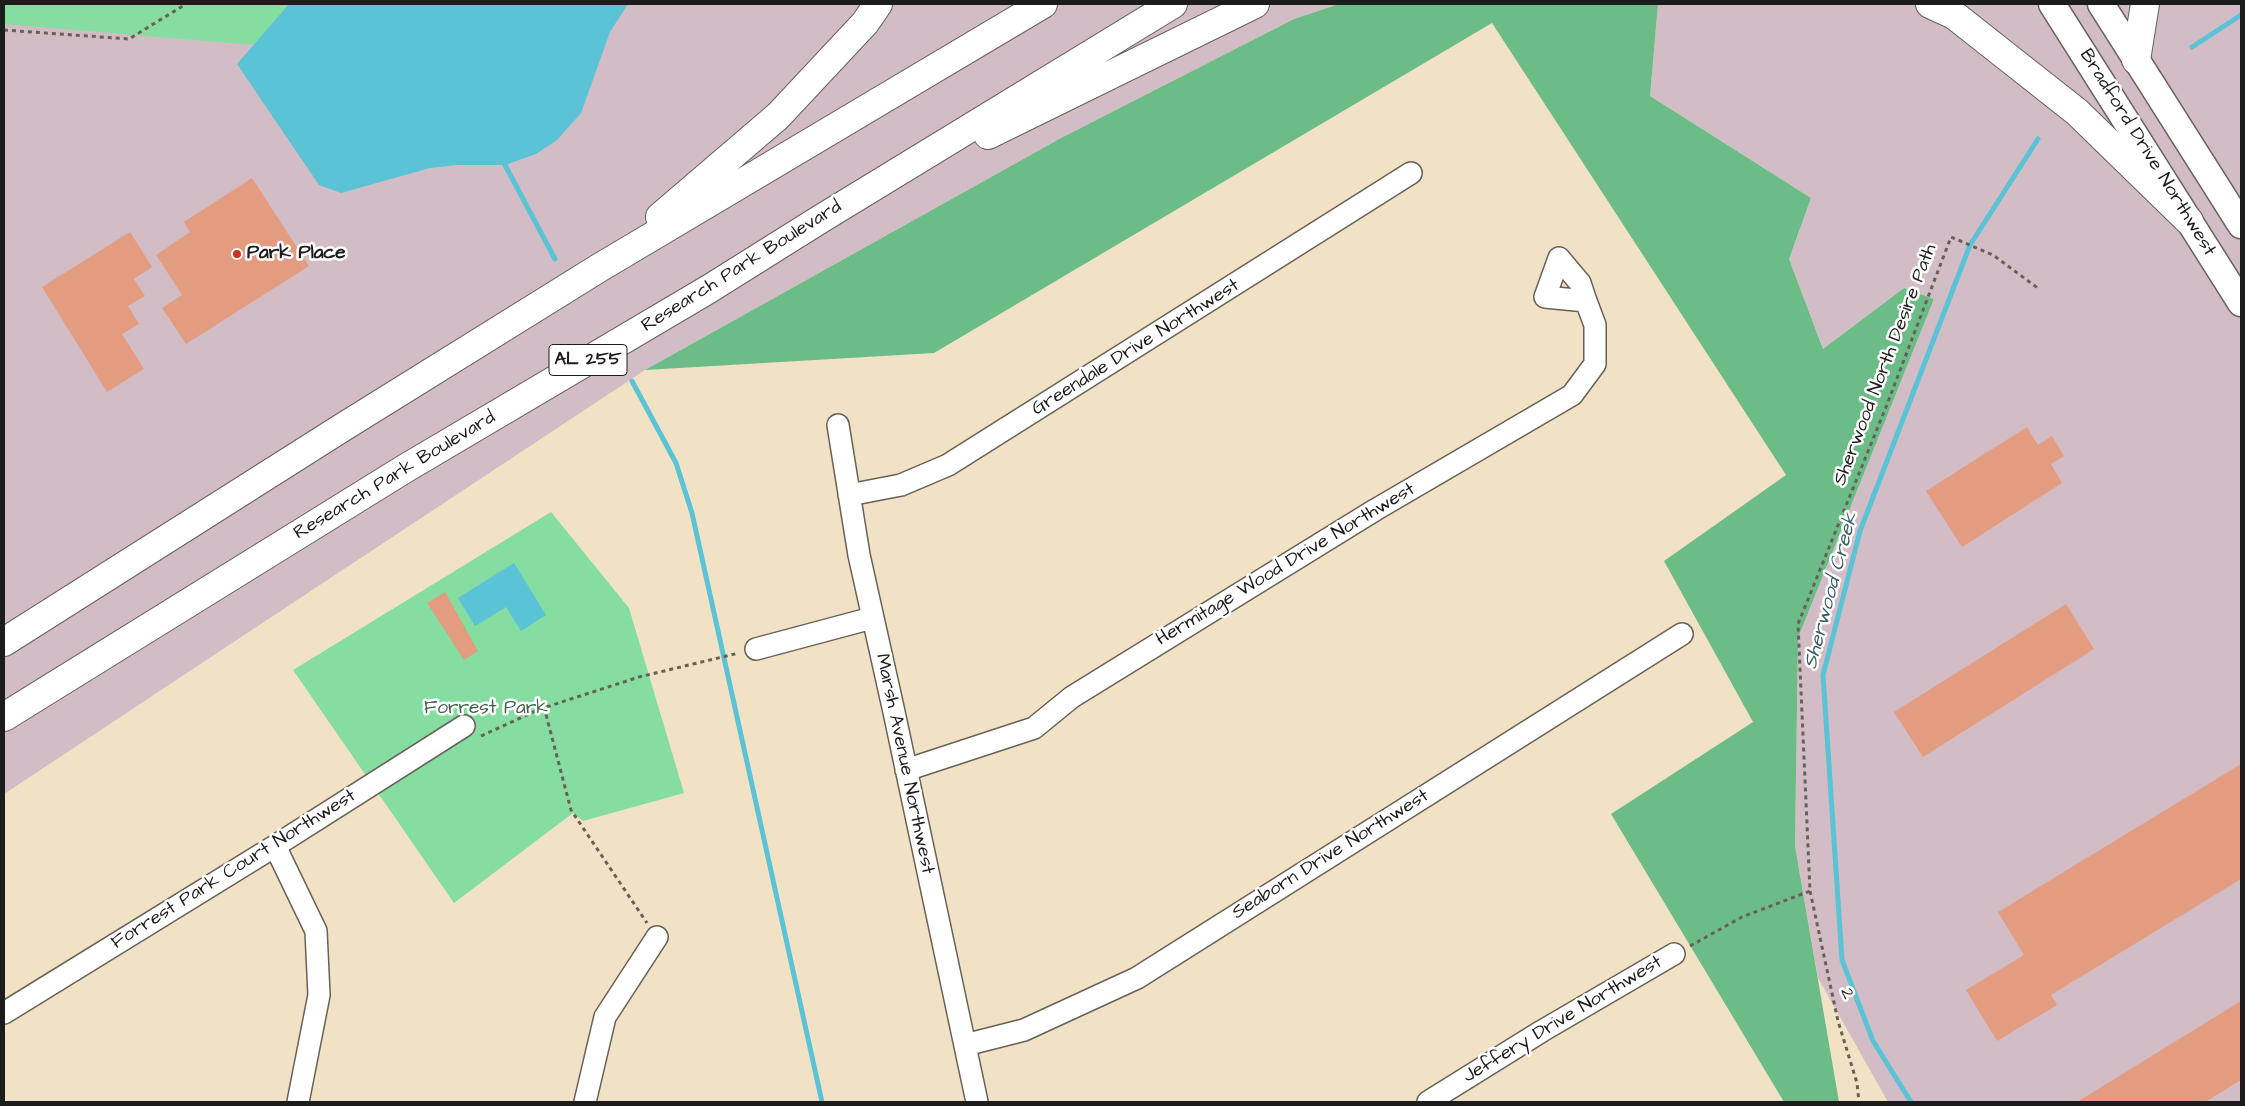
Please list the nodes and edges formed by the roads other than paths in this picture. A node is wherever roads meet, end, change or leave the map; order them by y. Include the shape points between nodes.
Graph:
1 (878, 4) edge
2 (1042, 4) edge
3 (1173, 4) edge
4 (1255, 4) edge
5 (1930, 4) edge
6 (2052, 4) edge
7 (2100, 4) edge
8 (2145, 4) edge
9 (2136, 60) junction
10 (1411, 173) dead end
11 (819, 220) junction
12 (2189, 221) junction
13 (2241, 225) edge
14 (599, 268) junction
15 (1586, 301) dead end
16 (2241, 303) edge
17 (838, 425) dead end
18 (849, 494) junction
19 (872, 618) junction
20 (1682, 634) dead end
21 (4, 642) edge
22 (746, 652) road end
23 (4, 717) edge
24 (469, 733) road end
25 (906, 770) junction
26 (275, 846) junction
27 (657, 937) road end
28 (1674, 954) road end
29 (4, 1013) edge
30 (965, 1045) junction
31 (298, 1102) edge
32 (585, 1102) edge
33 (977, 1102) edge
34 (1428, 1102) edge

1 - 14 highway via 865,23 778,116
2 - 14 highway
3 - 11 highway, Research Park Boulevard / AL 255
4 - 11 highway
5 - 12 highway via 1954,15 2077,112
6 - 12 main road, Bradford Drive Northwest
7 - 9 main road
8 - 9 highway
9 - 13 main road
10 - 18 street, Greendale Drive Northwest via 948,465 901,485
11 - 23 highway, Research Park Boulevard / AL 255 via 709,289 406,468
12 - 16 main road, Bradford Drive Northwest
14 - 21 highway
15 - 25 street, Hermitage Wood Drive Northwest via 1595,326 1595,364 1572,395 1374,510 1223,603 1072,697 1034,728
17 - 18 street, Marsh Avenue Northwest
18 - 19 street, Marsh Avenue Northwest
19 - 22 street
19 - 25 street, Marsh Avenue Northwest
20 - 30 street, Seaborn Drive Northwest via 1137,978 1024,1030
24 - 26 street, Forrest Park Court Northwest
25 - 30 street, Marsh Avenue Northwest
26 - 29 street, Forrest Park Court Northwest
26 - 31 street via 316,932 319,994
27 - 32 street via 606,1016
28 - 34 street, Jeffery Drive Northwest
30 - 33 street, Marsh Avenue Northwest

